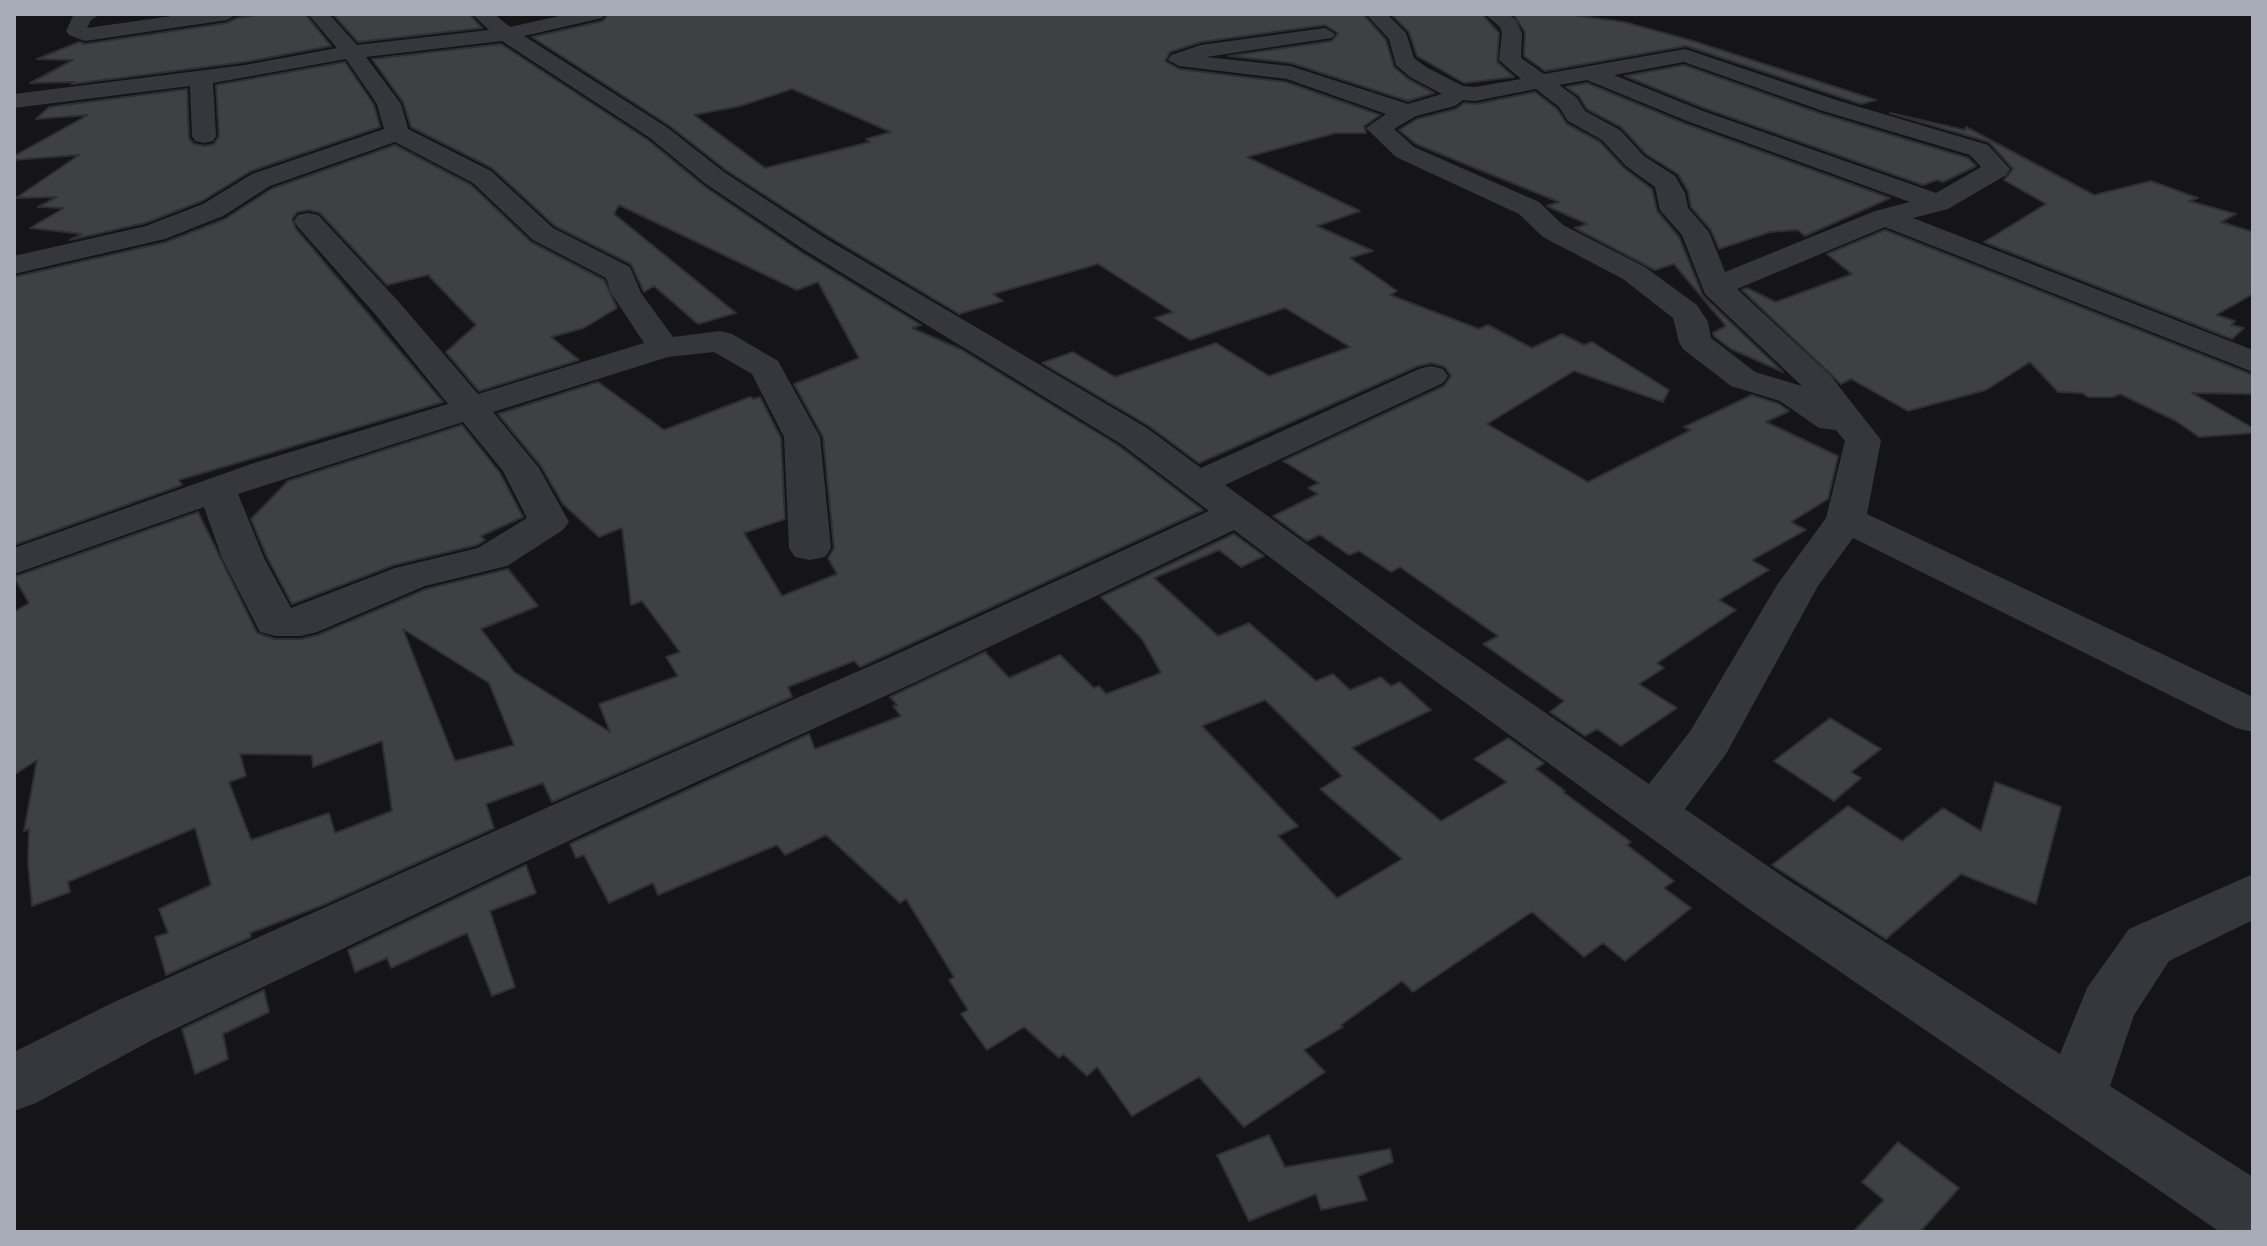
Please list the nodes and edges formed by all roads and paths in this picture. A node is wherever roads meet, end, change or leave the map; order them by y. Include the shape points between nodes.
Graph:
1 (90, 14) edge
2 (227, 14) edge
3 (318, 14) edge
4 (595, 14) edge
5 (1376, 14) edge
6 (1495, 14) edge
7 (494, 24) edge
8 (1325, 34) dead end
9 (352, 52) junction
10 (1587, 72) junction
11 (201, 78) junction
12 (1539, 81) junction
13 (1458, 93) junction
14 (14, 101) edge
15 (1408, 111) junction
16 (397, 133) junction
17 (204, 136) dead end
18 (1938, 203) junction
19 (1885, 217) junction
20 (308, 221) dead end
21 (14, 265) edge
22 (1716, 287) junction
23 (664, 348) junction
24 (2253, 362) edge
25 (1431, 376) dead end
26 (472, 409) junction
27 (1863, 440) junction
28 (1197, 484) junction
29 (217, 490) junction
30 (1237, 513) junction
31 (1846, 519) junction
32 (810, 548) dead end
33 (14, 562) edge
34 (2253, 716) edge
35 (1654, 813) junction
36 (2253, 895) edge
37 (14, 1083) edge
38 (2075, 1097) junction
39 (2253, 1215) edge

1 - 2 street via 83,15 76,31 85,35
3 - 9 street
4 - 7 street
5 - 13 street via 1399,37 1404,60
6 - 12 street via 1512,33 1510,60
7 - 9 street
7 - 28 street via 813,243 1134,436
8 - 15 street via 1201,51 1179,60 1290,73
9 - 11 street
9 - 16 street via 389,104
10 - 12 street
10 - 18 street
10 - 18 street via 1685,55 1979,150 1997,169
11 - 14 street
11 - 17 street
12 - 13 street
12 - 22 street via 1569,103 1576,116 1611,135 1635,161 1666,182 1674,210 1695,232
13 - 15 street
15 - 27 street via 1378,128 1405,152 1529,208 1553,231 1634,273 1686,312 1695,342 1743,379 1792,394
16 - 21 street via 261,180 213,210 155,233
16 - 23 street via 482,177 543,234 619,273 626,293
18 - 19 street
19 - 22 street
19 - 24 street
20 - 26 street
22 - 27 street via 1818,382
23 - 26 street
23 - 32 street via 720,341 766,368 802,437
25 - 28 street
26 - 29 street
26 - 29 street via 520,468 549,522 492,557 410,577 301,622 276,622 243,558
27 - 31 street
28 - 30 street
29 - 33 street
30 - 35 street
30 - 37 street via 133,1021
31 - 34 street
31 - 35 street via 1798,585 1709,742
35 - 38 street
36 - 38 street via 2149,945 2108,1006
38 - 39 street

